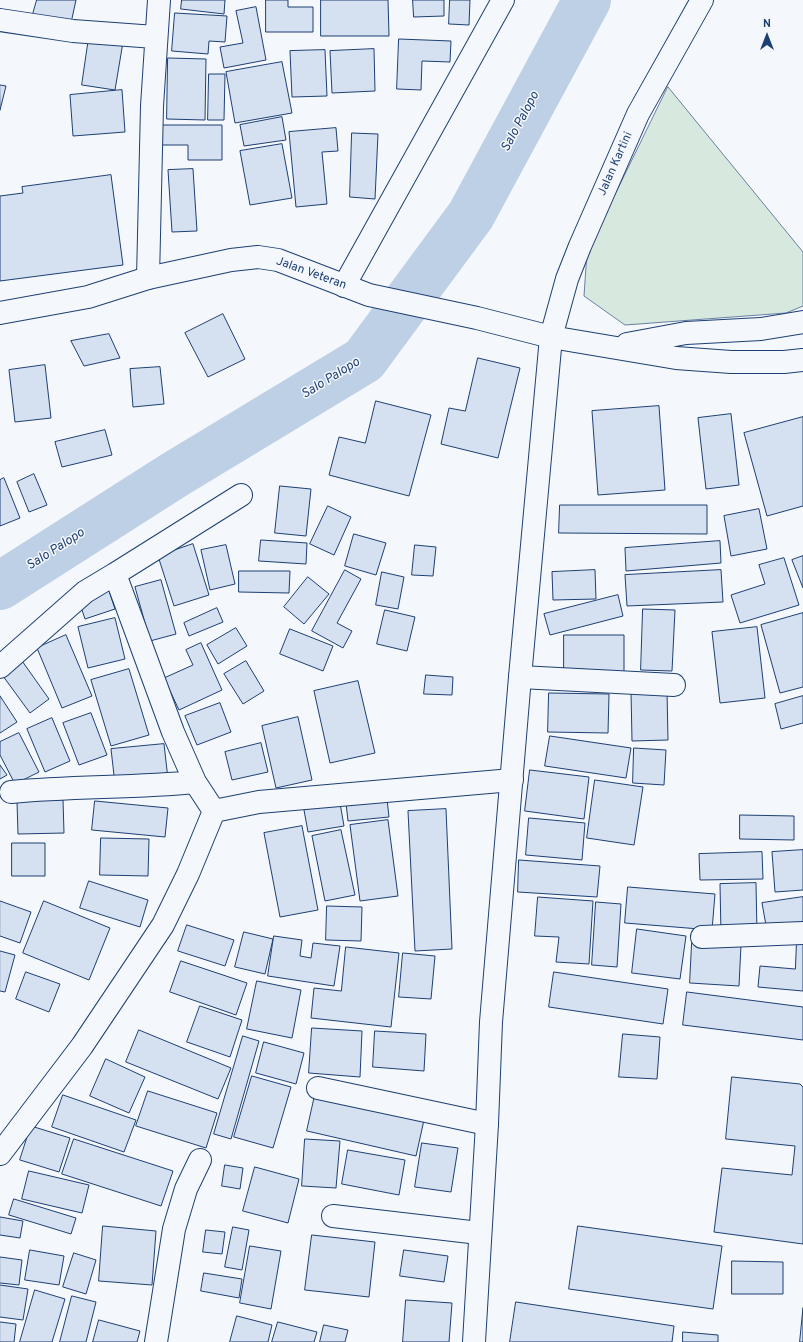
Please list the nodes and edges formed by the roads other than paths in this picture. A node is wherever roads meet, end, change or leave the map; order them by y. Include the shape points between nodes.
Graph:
1 (158, 0) edge
2 (503, 0) edge
3 (702, 0) edge
4 (0, 20) edge
5 (155, 37) junction
6 (148, 278) junction
7 (344, 286) junction
8 (0, 313) edge
9 (803, 322) edge
10 (552, 336) junction
11 (614, 346) junction
12 (803, 360) edge
13 (241, 495) dead end
14 (116, 574) junction
15 (0, 667) edge
16 (520, 677) junction
17 (674, 686) dead end
18 (512, 780) junction
19 (195, 782) junction
20 (11, 792) dead end
21 (214, 811) junction
22 (803, 933) edge
23 (702, 937) dead end
24 (318, 1088) dead end
25 (487, 1124) junction
26 (0, 1154) edge
27 (200, 1160) dead end
28 (333, 1216) dead end
29 (479, 1233) junction
30 (156, 1342) edge
31 (474, 1342) edge

1 - 5 main road
2 - 7 main road
3 - 10 main road, Jalan Kartini via 638,114 567,279
4 - 5 main road via 73,31
5 - 6 main road
6 - 7 main road, Jalan Veteran via 231,260 258,257 278,260
6 - 8 main road, Jalan Veteran via 88,297
7 - 10 main road, Jalan Veteran via 369,295
9 - 11 main road via 761,329 686,333
10 - 11 main road, Jalan Veteran
10 - 16 main road, Jalan Kartini
11 - 12 main road, Jalan Veteran via 676,358 731,362
13 - 14 main road
14 - 15 main road via 85,592
14 - 19 main road via 153,682
16 - 17 main road
16 - 18 main road, Jalan Kartini
18 - 21 main road via 260,802
18 - 25 main road, Jalan Kartini via 491,1022
19 - 20 main road
19 - 21 main road
21 - 26 main road via 163,925 82,1046
22 - 23 main road
24 - 25 main road
25 - 29 main road, Jalan Kartini
27 - 30 main road via 186,1189 174,1229
28 - 29 main road
29 - 31 main road, Jalan Kartini

